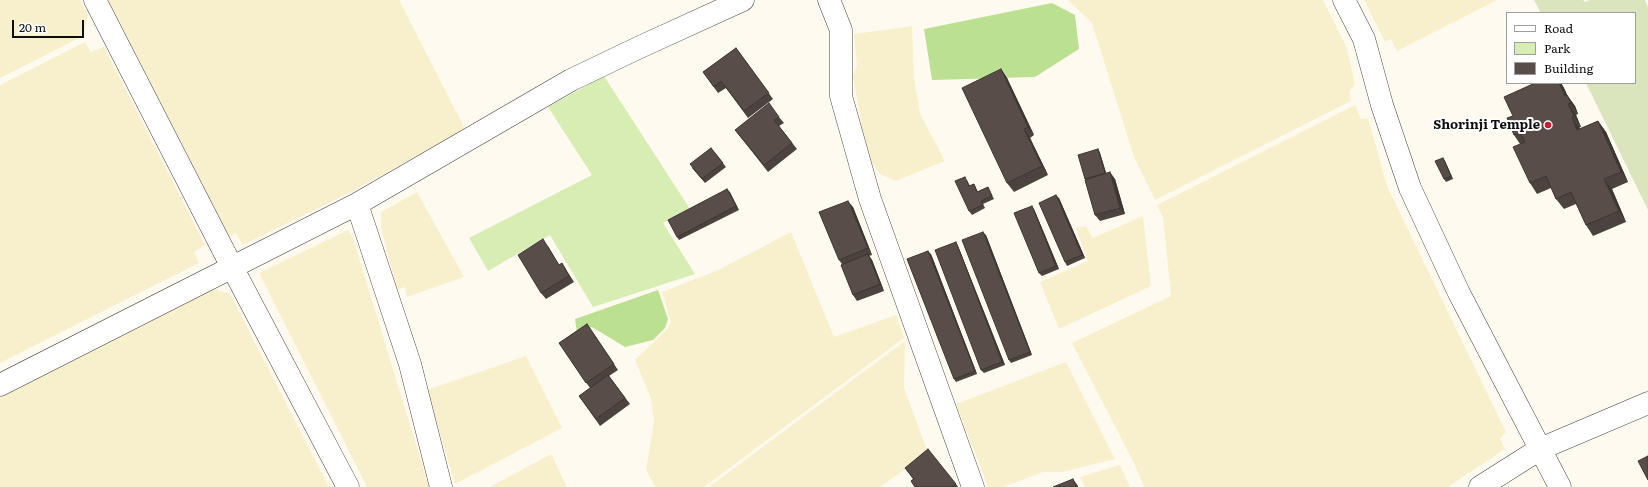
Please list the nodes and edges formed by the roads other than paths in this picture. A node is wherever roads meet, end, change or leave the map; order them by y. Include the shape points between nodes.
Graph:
1 (95, 0) edge
2 (743, 0) edge
3 (829, 0) edge
4 (1344, 0) edge
5 (357, 204) junction
6 (232, 267) junction
7 (0, 385) edge
8 (1648, 402) edge
9 (1540, 449) junction
10 (348, 487) edge
11 (441, 487) edge
12 (973, 487) edge
13 (1480, 487) edge
14 (1560, 487) edge

1 - 6 street
2 - 5 street via 571,80
3 - 12 street via 841,30 841,96 870,199
4 - 9 street via 1364,39 1382,105 1410,188 1459,293
5 - 6 street
5 - 11 street via 410,364
6 - 7 street
6 - 10 street
8 - 9 street
9 - 13 street
9 - 14 street

